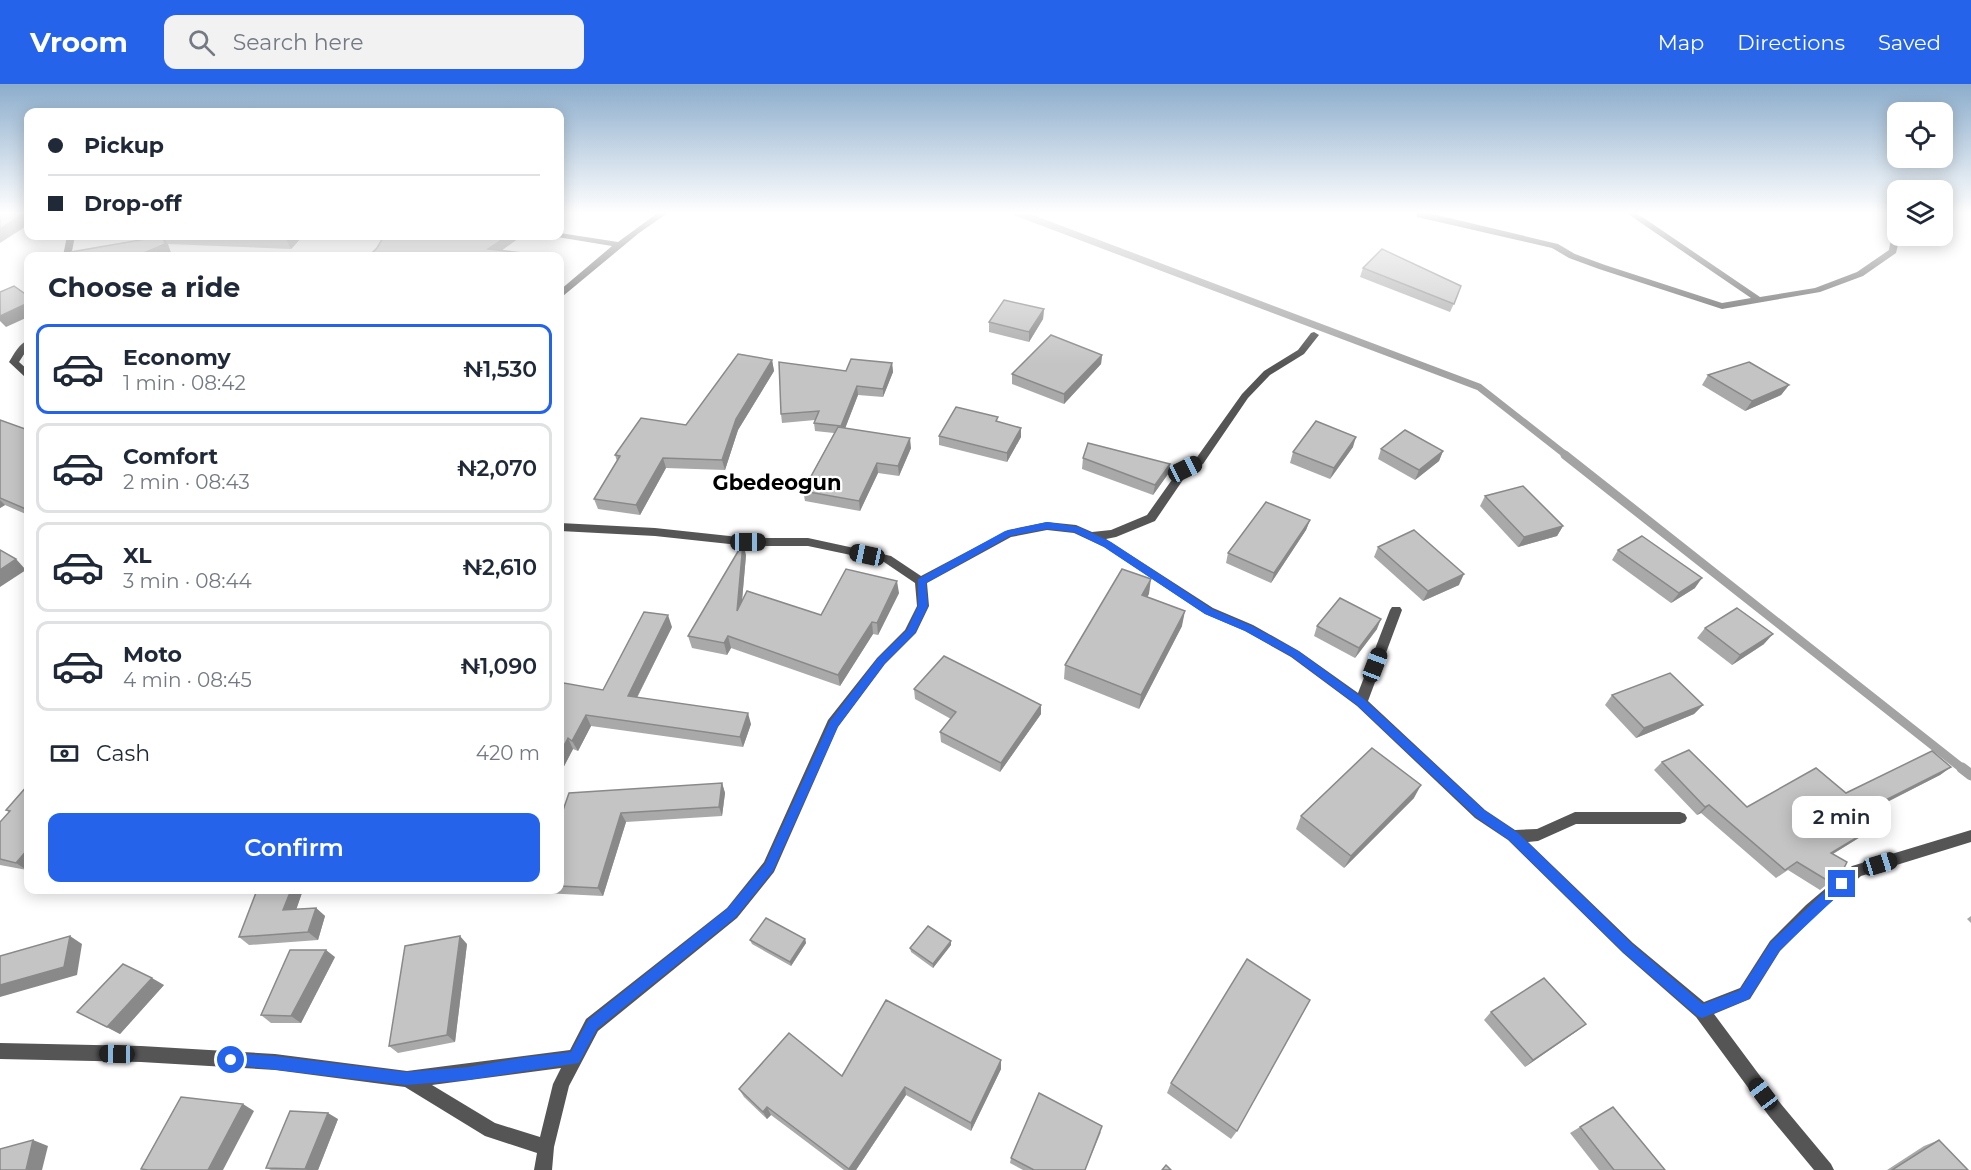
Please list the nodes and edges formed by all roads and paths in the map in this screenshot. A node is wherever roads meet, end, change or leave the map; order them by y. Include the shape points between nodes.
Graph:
1 (598, 263) edge
2 (1590, 263) edge
3 (1704, 263) edge
4 (1876, 263) edge
5 (564, 291) edge
6 (1759, 300) junction
7 (1314, 335) dead end
8 (24, 347) edge
9 (24, 371) edge
10 (564, 527) edge
11 (1090, 536) junction
12 (921, 581) junction
13 (1396, 610) dead end
14 (1361, 702) junction
15 (1680, 818) dead end
16 (1514, 836) junction
17 (1971, 836) edge
18 (1702, 1011) junction
19 (0, 1051) edge
20 (574, 1058) junction
21 (406, 1079) junction
22 (546, 1148) junction
23 (543, 1170) edge
24 (1825, 1170) edge

1 - 5 street
2 - 6 street via 1722,306
3 - 6 street
4 - 6 street via 1860,274 1817,290
7 - 11 street via 1301,352 1267,373 1245,396 1199,462 1185,469 1151,518 1112,534
8 - 9 street via 14,362
10 - 12 street via 748,542 808,542 887,559
11 - 12 street via 1076,529 1047,526 1008,534
11 - 14 street via 1209,611 1295,654
12 - 20 street via 923,606 910,633 881,661 833,724 769,867 732,913 592,1025
13 - 14 street
14 - 16 street via 1480,814
15 - 16 street via 1575,818 1538,835
16 - 18 street via 1628,948
17 - 18 street via 1857,871 1775,946 1745,994
18 - 24 street
19 - 21 street via 275,1062
20 - 21 street
20 - 22 street via 561,1084
21 - 22 street via 491,1130
22 - 23 street

